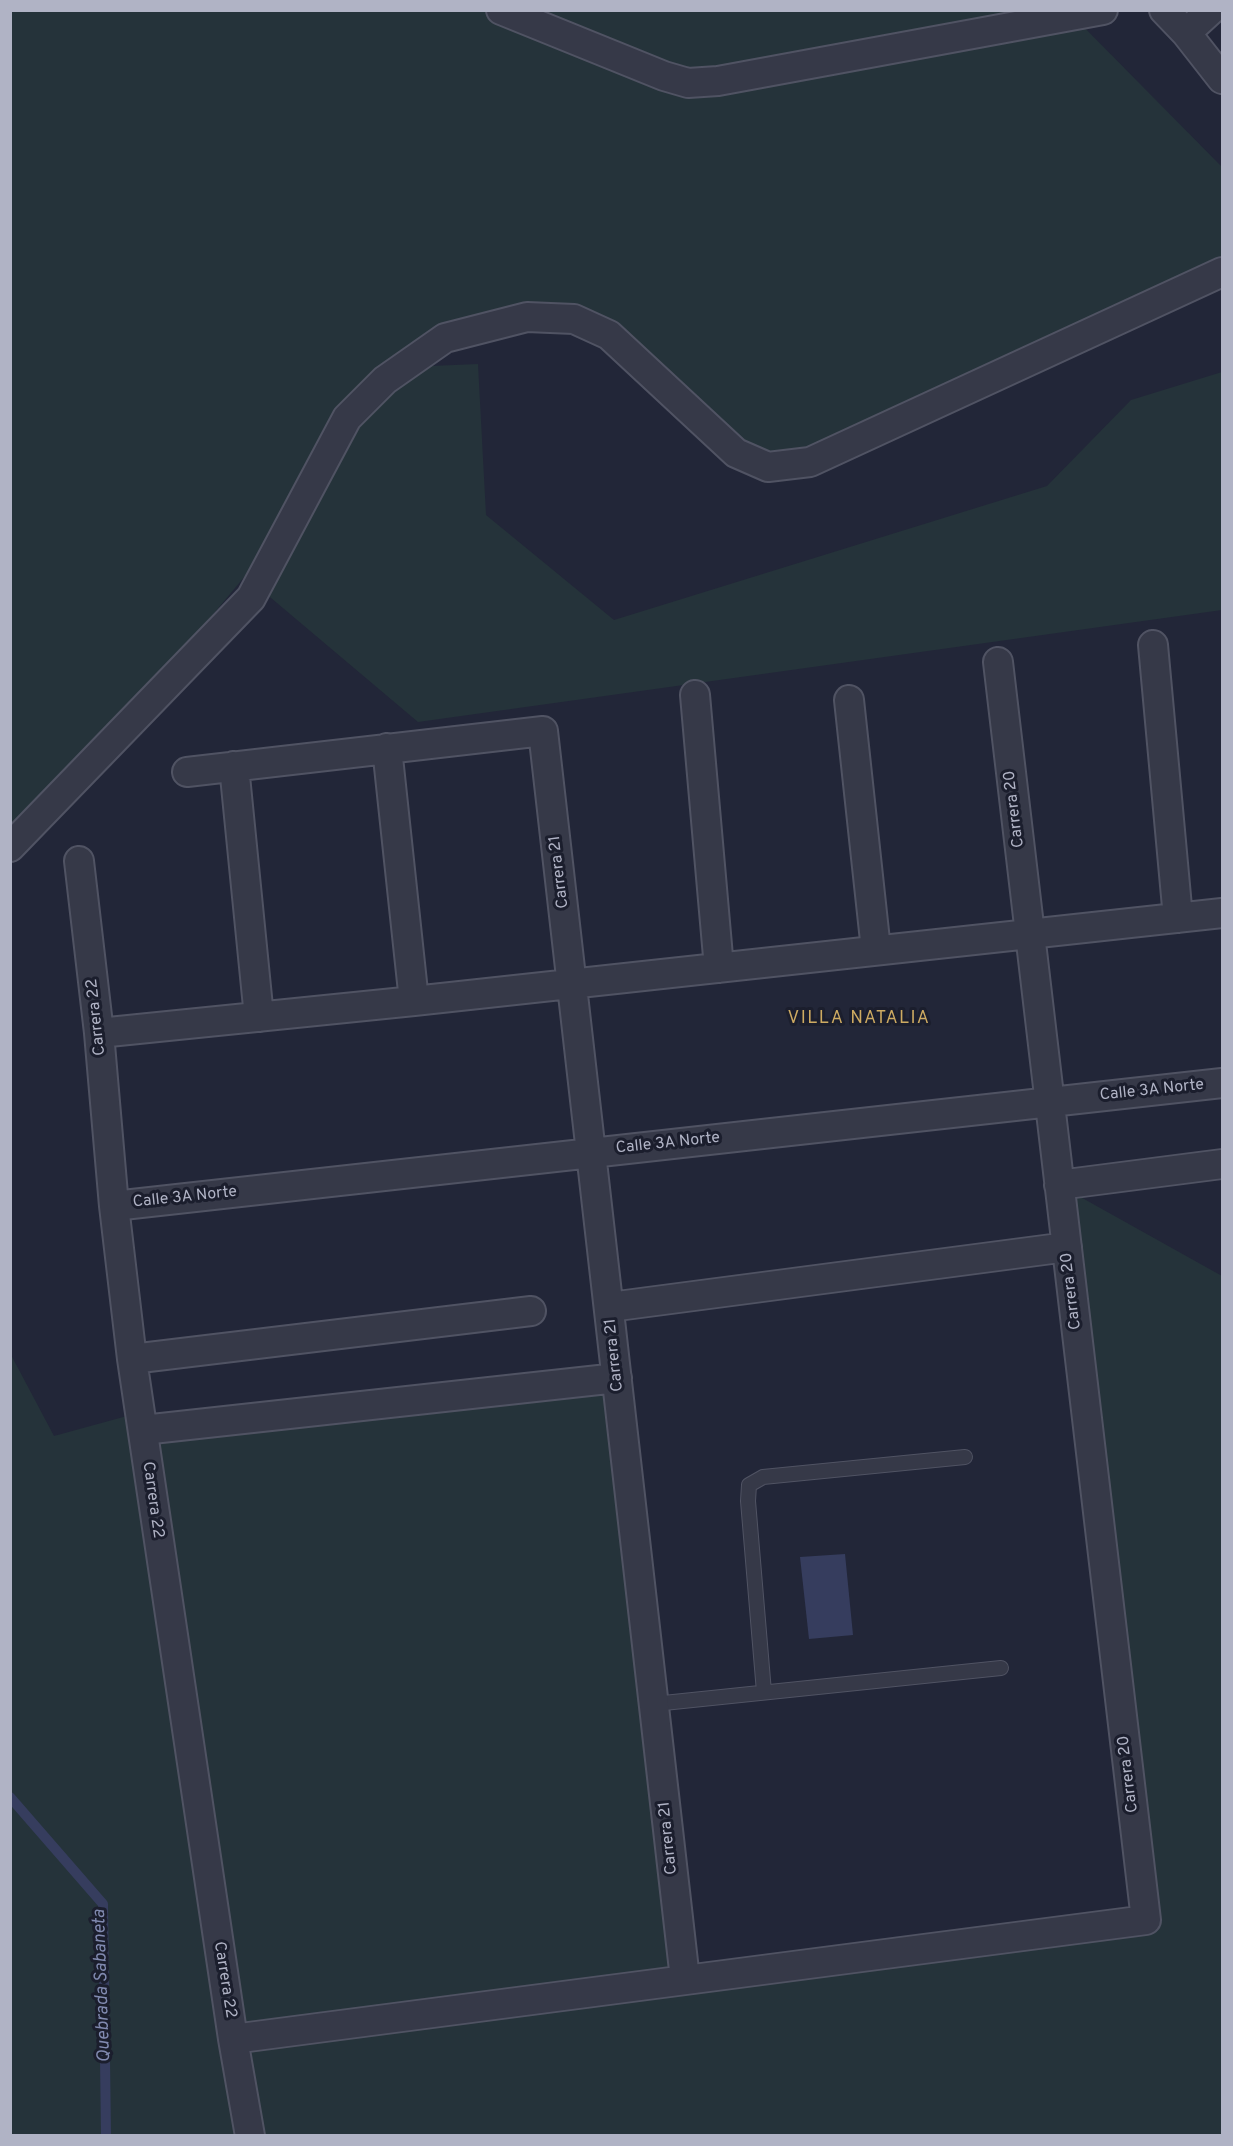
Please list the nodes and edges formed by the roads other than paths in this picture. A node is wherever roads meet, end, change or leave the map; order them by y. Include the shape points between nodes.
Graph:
1 (501, 10) edge
2 (1103, 10) edge
3 (1164, 10) edge
4 (1211, 10) edge
5 (1186, 33) junction
6 (1222, 79) edge
7 (1222, 272) edge
8 (1153, 645) dead end
9 (998, 662) dead end
10 (695, 695) dead end
11 (849, 700) dead end
12 (387, 748) junction
13 (234, 766) junction
14 (187, 772) dead end
15 (10, 847) edge
16 (79, 861) dead end
17 (1222, 913) edge
18 (1178, 918) junction
19 (1029, 934) junction
20 (876, 950) junction
21 (719, 968) junction
22 (573, 984) junction
23 (414, 1001) junction
24 (259, 1017) junction
25 (99, 1033) junction
26 (1222, 1083) edge
27 (1050, 1102) junction
28 (592, 1152) junction
29 (1222, 1164) edge
30 (1059, 1185) junction
31 (114, 1206) junction
32 (1066, 1247) junction
33 (610, 1307) junction
34 (531, 1311) dead end
35 (132, 1359) junction
36 (617, 1378) junction
37 (142, 1430) junction
38 (965, 1457) dead end
39 (1001, 1668) dead end
40 (764, 1692) junction
41 (654, 1704) junction
42 (685, 1979) junction
43 (233, 2039) junction
44 (250, 2136) edge

1 - 2 street via 687,83 718,81
3 - 5 street
4 - 5 street
5 - 6 street
7 - 15 street via 810,462 768,467 736,453 609,334 574,320 527,317 445,338 385,380 347,418 251,598
8 - 18 street
9 - 19 street, Carrera 20
10 - 21 street
11 - 20 street
12 - 13 street
12 - 22 street, Carrera 21 via 543,730
12 - 23 street
13 - 14 street
13 - 24 street
16 - 25 street, Carrera 22
17 - 18 street
18 - 19 street
19 - 20 street
19 - 27 street, Carrera 20
20 - 21 street
21 - 22 street
22 - 23 street
22 - 28 street, Carrera 21
23 - 24 street
24 - 25 street
25 - 31 street, Carrera 22
26 - 27 street, Calle 3A Norte
27 - 28 street, Calle 3A Norte
27 - 30 street, Carrera 20
28 - 31 street, Calle 3A Norte
28 - 33 street, Carrera 21
29 - 30 street
30 - 32 street, Carrera 20
31 - 35 street, Carrera 22
32 - 33 street
32 - 42 street, Carrera 20 via 1146,1920
33 - 36 street, Carrera 21
34 - 35 street
35 - 37 street, Carrera 22
36 - 37 street
36 - 41 street, Carrera 21
37 - 43 street, Carrera 22
38 - 40 lane via 763,1477 749,1485
39 - 40 lane
40 - 41 lane
41 - 42 street, Carrera 21
42 - 43 street
43 - 44 street, Carrera 22

